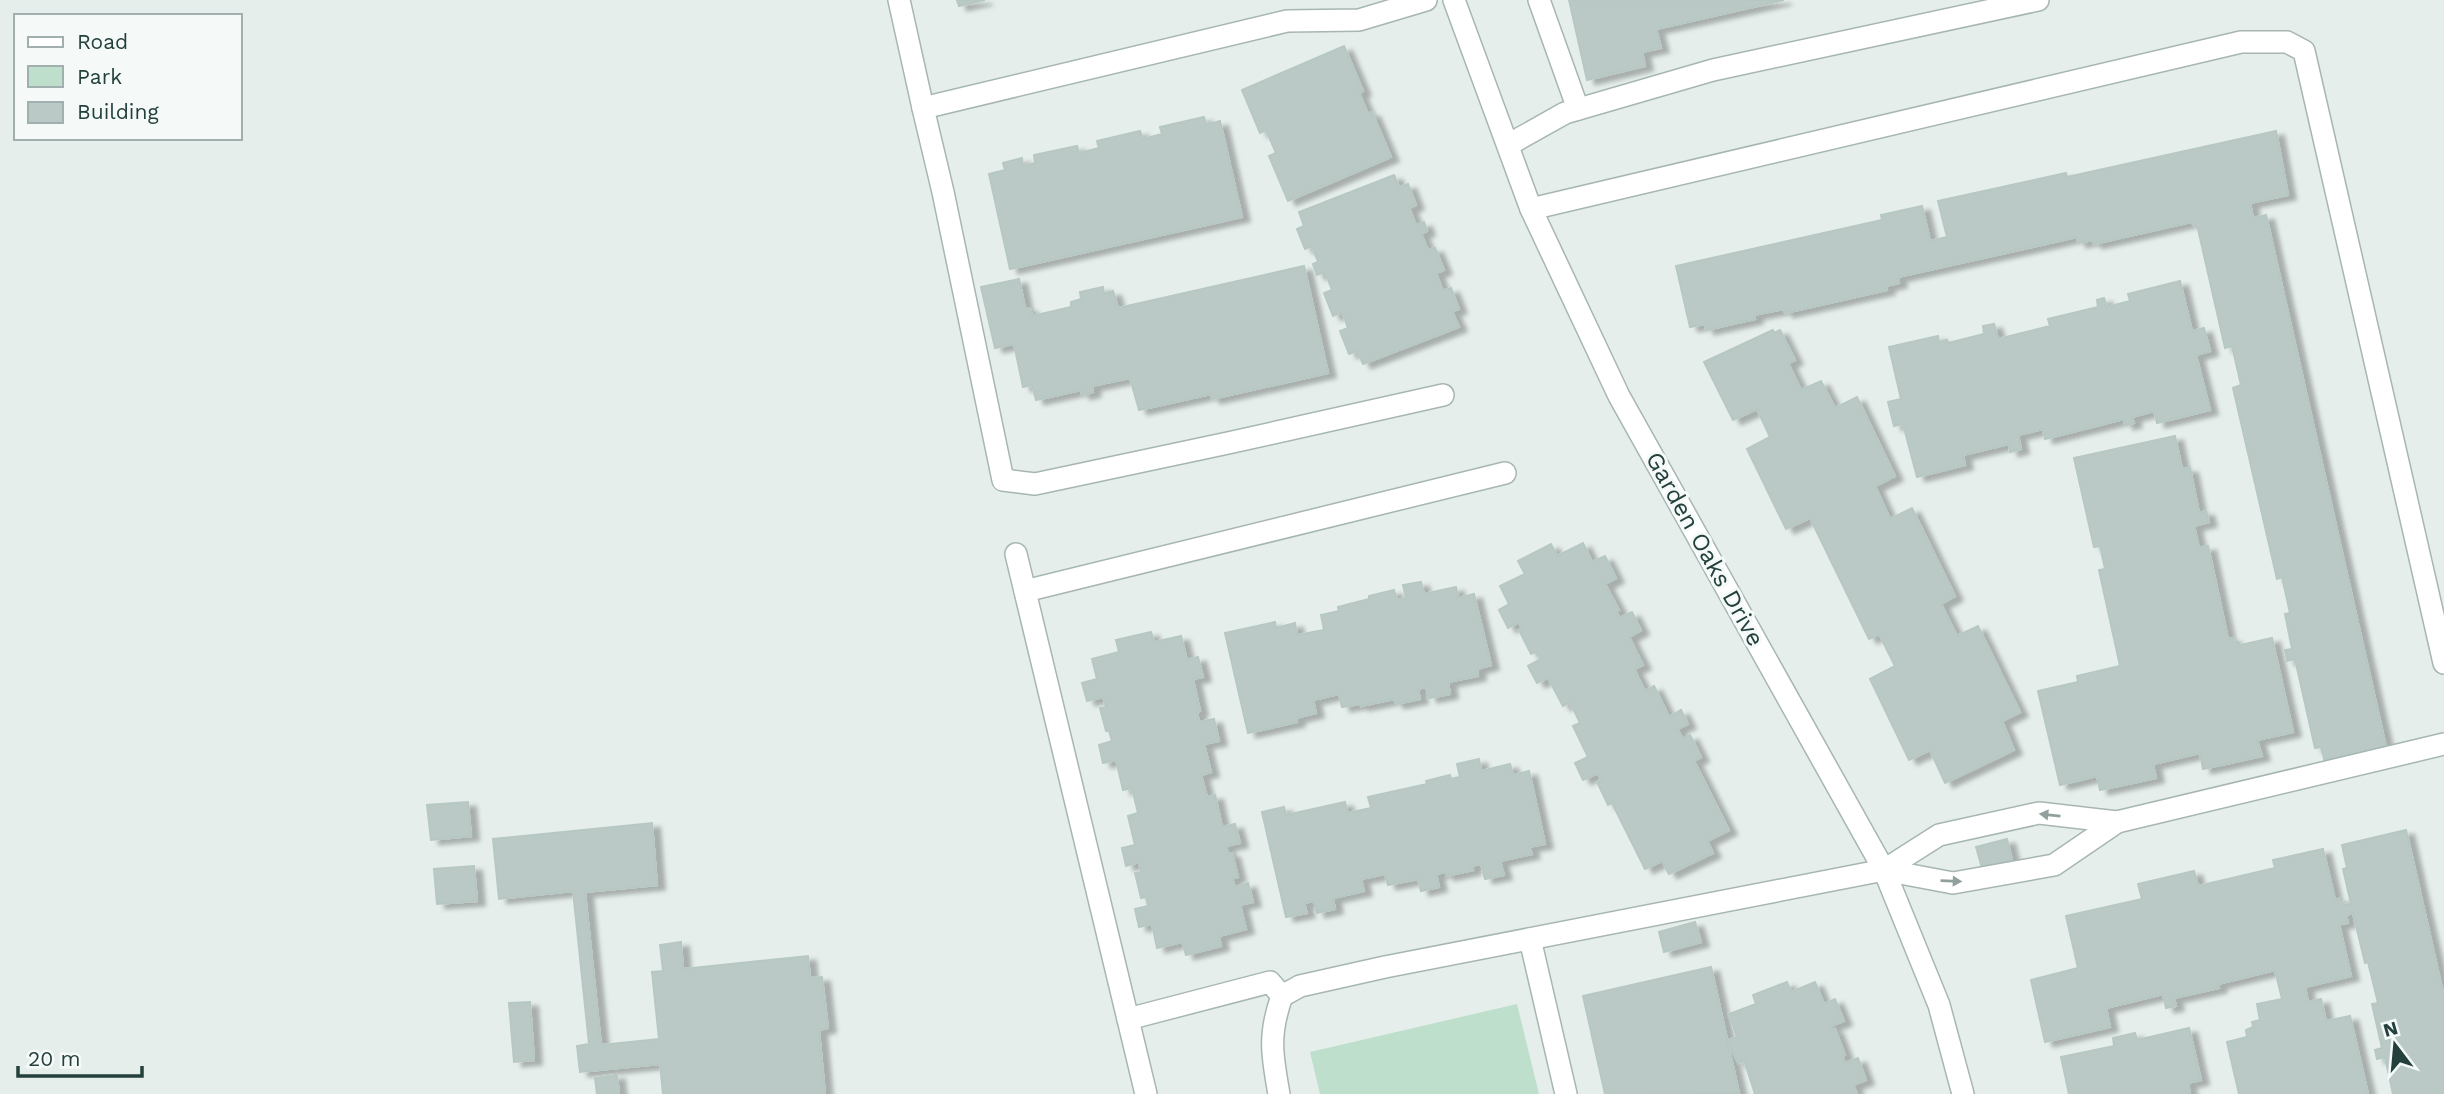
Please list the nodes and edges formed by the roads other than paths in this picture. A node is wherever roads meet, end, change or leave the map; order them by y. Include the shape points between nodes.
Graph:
1 (899, 0) edge
2 (1426, 0) edge
3 (1454, 0) edge
4 (1539, 0) edge
5 (2038, 0) edge
6 (923, 108) junction
7 (1578, 109) junction
8 (1508, 145) junction
9 (1531, 209) junction
10 (1443, 395) dead end
11 (1505, 474) dead end
12 (1016, 554) dead end
13 (1025, 591) junction
14 (2444, 663) edge
15 (2444, 744) edge
16 (2117, 822) junction
17 (1884, 870) junction
18 (1530, 939) junction
19 (1282, 996) junction
20 (1128, 1019) junction
21 (1146, 1094) edge
22 (1279, 1094) edge
23 (1566, 1094) edge
24 (1964, 1094) edge

1 - 6 street
2 - 6 street via 1359,20 1287,22
3 - 8 street, Garden Oaks Drive
4 - 7 street
5 - 7 street via 1713,70
6 - 10 street via 1003,480 1035,484
7 - 8 street
8 - 9 street, Garden Oaks Drive
9 - 14 street via 2241,43 2287,42 2304,51
9 - 17 street, Garden Oaks Drive via 1619,396
11 - 13 street
12 - 13 street
13 - 20 street
15 - 16 street
16 -> 17 street via 2039,813 1938,835
17 -> 16 street via 1953,883 2054,865
17 - 18 street
17 - 24 street, Garden Oaks Drive via 1940,1005
18 - 19 street via 1300,986
18 - 23 street
19 - 20 street via 1270,982
19 - 22 street via 1271,1049
20 - 21 street

